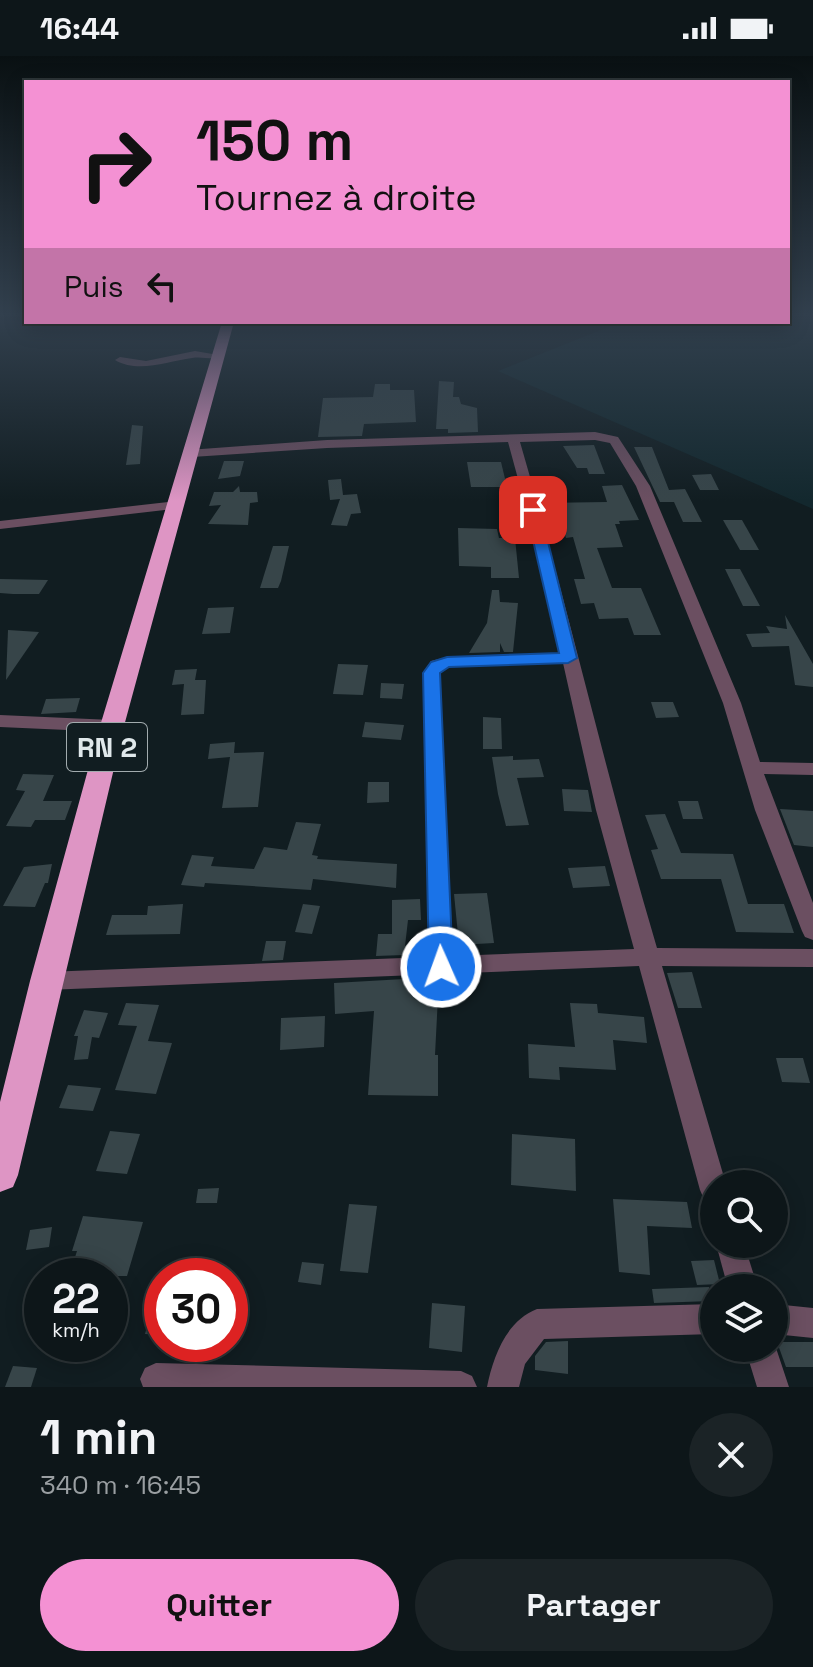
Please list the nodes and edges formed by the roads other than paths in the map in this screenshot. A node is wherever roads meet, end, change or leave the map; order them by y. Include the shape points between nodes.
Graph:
1 (213, 376) edge
2 (513, 439) junction
3 (192, 453) junction
4 (177, 505) junction
5 (0, 525) edge
6 (568, 658) junction
7 (0, 721) edge
8 (112, 726) junction
9 (753, 768) junction
10 (813, 769) edge
11 (813, 931) edge
12 (648, 957) junction
13 (813, 958) edge
14 (441, 967) junction
15 (46, 981) junction
16 (708, 1170) edge
17 (0, 1175) edge
18 (700, 1319) edge
19 (788, 1320) edge
20 (813, 1323) edge
21 (765, 1362) edge
22 (156, 1379) dead end
23 (271, 1384) edge
24 (461, 1387) edge
25 (503, 1387) edge
26 (773, 1387) edge

1 - 3 highway, RN 2
2 - 3 street
2 - 6 street
2 - 9 street via 614,440 643,486 732,703
3 - 4 highway, RN 2
4 - 5 street
4 - 8 highway, RN 2
6 - 12 street
6 - 14 street via 447,662 431,673
7 - 8 street
8 - 15 highway, RN 2
9 - 10 street
9 - 11 street
12 - 13 street
12 - 14 street
12 - 16 street
14 - 15 street
15 - 17 highway, RN 2
18 - 25 street via 537,1324 508,1358
19 - 20 street
21 - 26 street
22 - 23 street
23 - 24 street

